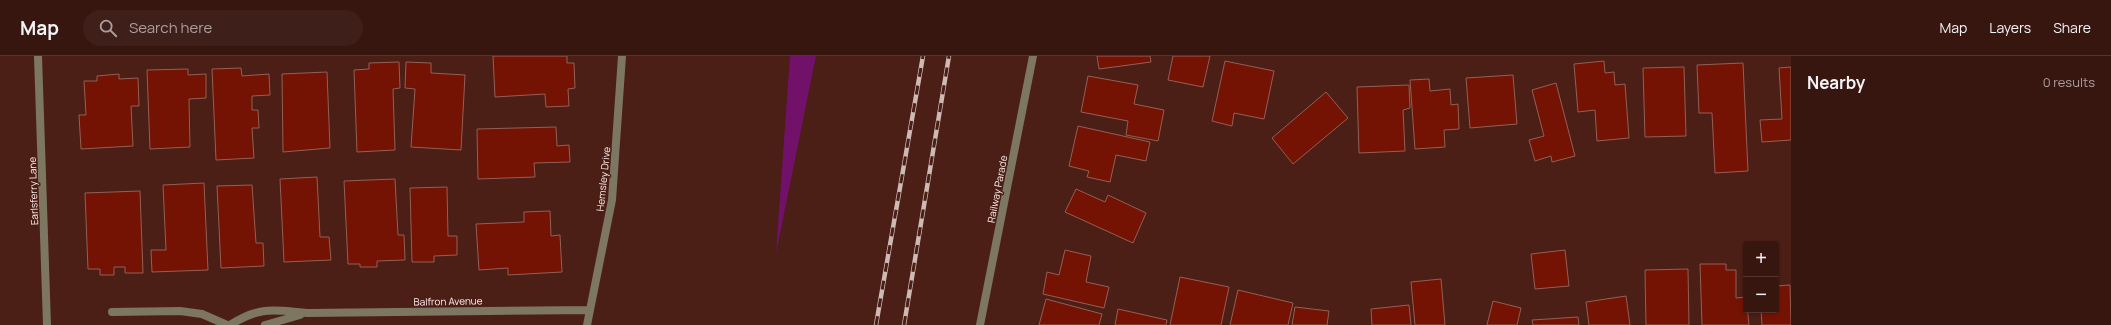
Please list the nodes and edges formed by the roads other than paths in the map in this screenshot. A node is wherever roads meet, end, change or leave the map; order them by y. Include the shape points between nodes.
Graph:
1 (38, 56) edge
2 (622, 56) edge
3 (1033, 56) edge
4 (590, 310) junction
5 (112, 312) dead end
6 (307, 313) junction
7 (48, 325) edge
8 (227, 325) edge
9 (230, 325) edge
10 (265, 325) edge
11 (587, 325) edge
12 (980, 325) edge

1 - 7 street, Earlsferry Lane
2 - 4 street, Hemsley Drive via 612,200
3 - 12 street, Railway Parade
4 - 6 street, Balfron Avenue
4 - 11 street, Hemsley Drive
5 - 8 street via 202,314
6 - 9 street, Balfron Avenue via 267,310 248,314
6 - 10 street, Balfron Avenue

